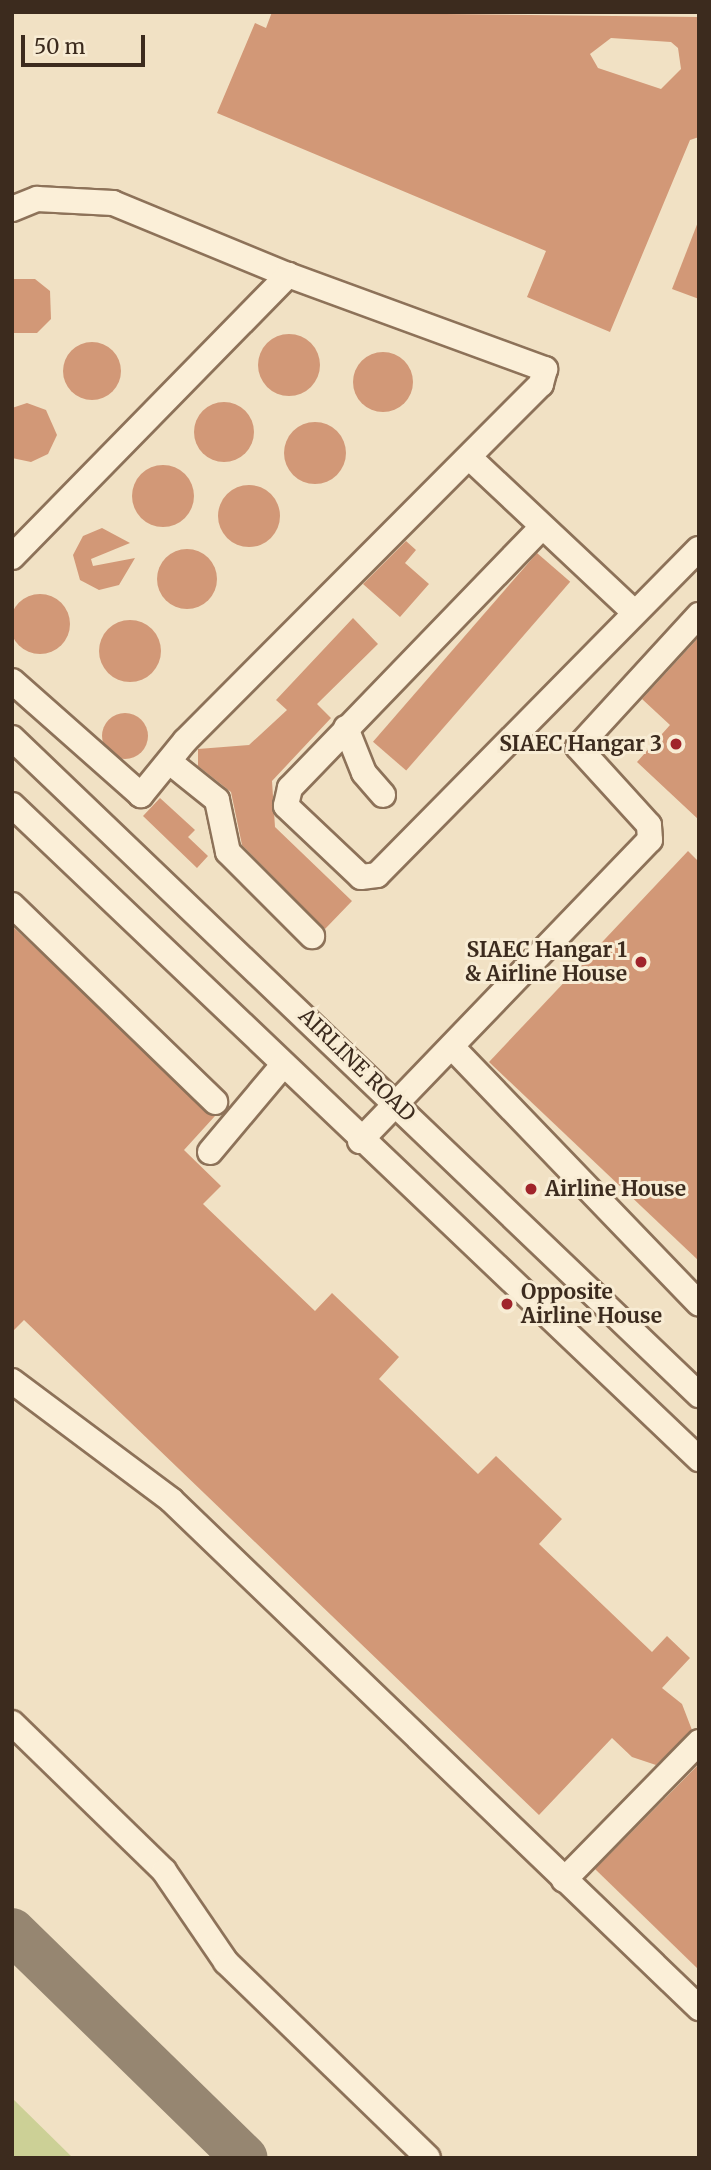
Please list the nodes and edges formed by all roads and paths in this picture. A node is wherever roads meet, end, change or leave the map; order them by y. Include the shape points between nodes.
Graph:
1 (12, 209) edge
2 (288, 275) junction
3 (470, 458) junction
4 (542, 527) junction
5 (699, 549) edge
6 (12, 557) edge
7 (632, 610) junction
8 (699, 615) edge
9 (12, 681) edge
10 (346, 728) junction
11 (12, 738) edge
12 (171, 763) junction
13 (383, 795) dead end
14 (12, 805) edge
15 (12, 905) edge
16 (312, 936) dead end
17 (452, 1047) junction
18 (283, 1065) junction
19 (215, 1102) dead end
20 (398, 1103) junction
21 (360, 1141) junction
22 (210, 1152) dead end
23 (699, 1304) edge
24 (12, 1381) edge
25 (699, 1395) edge
26 (699, 1459) edge
27 (12, 1723) edge
28 (699, 1742) edge
29 (564, 1880) junction
30 (699, 2008) edge
31 (428, 2158) edge

1 - 2 lane via 49,199 113,203
2 - 3 lane via 539,362 545,369 541,384
2 - 6 lane
3 - 4 lane
3 - 12 lane via 185,741
4 - 7 lane
4 - 10 lane
5 - 7 lane
7 - 10 lane via 369,879 286,806 290,788
8 - 17 lane via 578,747 649,825 650,840
9 - 12 lane via 134,795
10 - 13 lane via 364,774
11 - 20 lane, AIRLINE ROAD
12 - 16 lane via 217,800 228,852
14 - 18 lane
15 - 19 lane
17 - 20 lane
17 - 23 lane
18 - 21 lane
18 - 22 lane
20 - 21 lane
20 - 25 lane, AIRLINE ROAD
21 - 26 lane
24 - 29 lane via 171,1500
27 - 31 lane via 164,1871 226,1962
28 - 29 lane
29 - 30 lane

